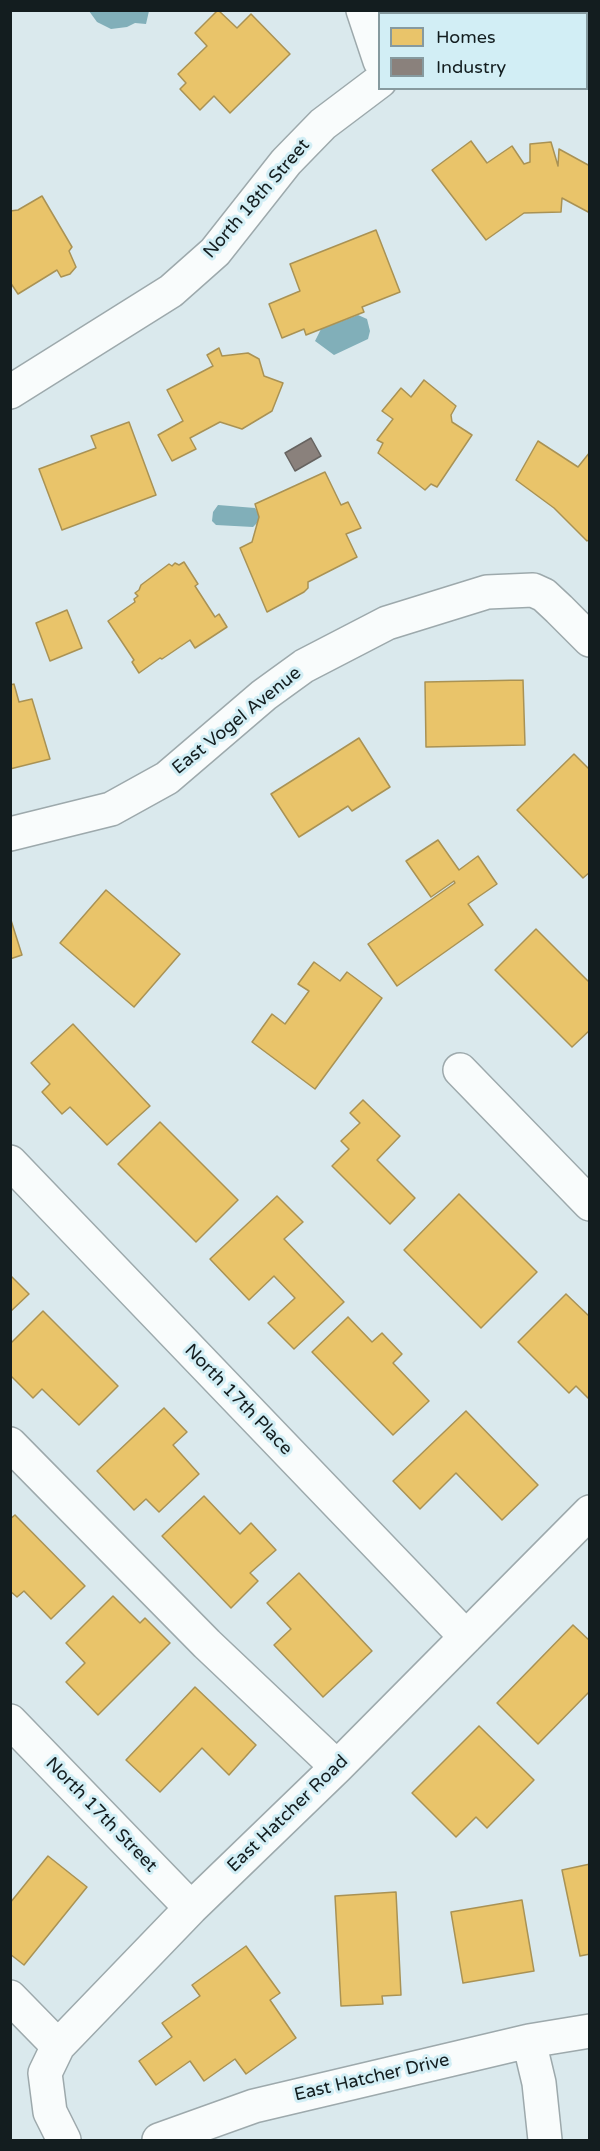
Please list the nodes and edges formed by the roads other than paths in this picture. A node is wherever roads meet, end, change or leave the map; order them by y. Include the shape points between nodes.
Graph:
1 (363, 10) edge
2 (378, 56) edge
3 (378, 83) edge
4 (10, 392) edge
5 (590, 640) edge
6 (10, 834) edge
7 (460, 1070) dead end
8 (10, 1162) edge
9 (590, 1204) edge
10 (10, 1444) edge
11 (590, 1512) edge
12 (466, 1637) junction
13 (10, 1721) edge
14 (337, 1767) junction
15 (191, 1908) junction
16 (10, 1997) edge
17 (590, 2031) edge
18 (529, 2041) junction
19 (58, 2046) junction
20 (64, 2140) edge
21 (159, 2140) edge
22 (545, 2140) edge

1 - 2 street
3 - 4 street, North 18th Street via 323,124 286,162 215,252 171,291
5 - 6 street, East Vogel Avenue via 533,590 487,592 387,623 304,666 172,774 111,809
7 - 9 street
8 - 12 street, North 17th Place
10 - 14 street via 207,1644
11 - 12 street, East Hatcher Road
12 - 14 street, East Hatcher Road
13 - 15 street, North 17th Street
14 - 15 street, East Hatcher Road
15 - 19 street, East Hatcher Road
16 - 19 street
17 - 18 street, East Hatcher Drive
18 - 21 street, East Hatcher Drive via 254,2106
18 - 22 street via 539,2083
19 - 20 street, East Hatcher Road via 45,2073 50,2112

